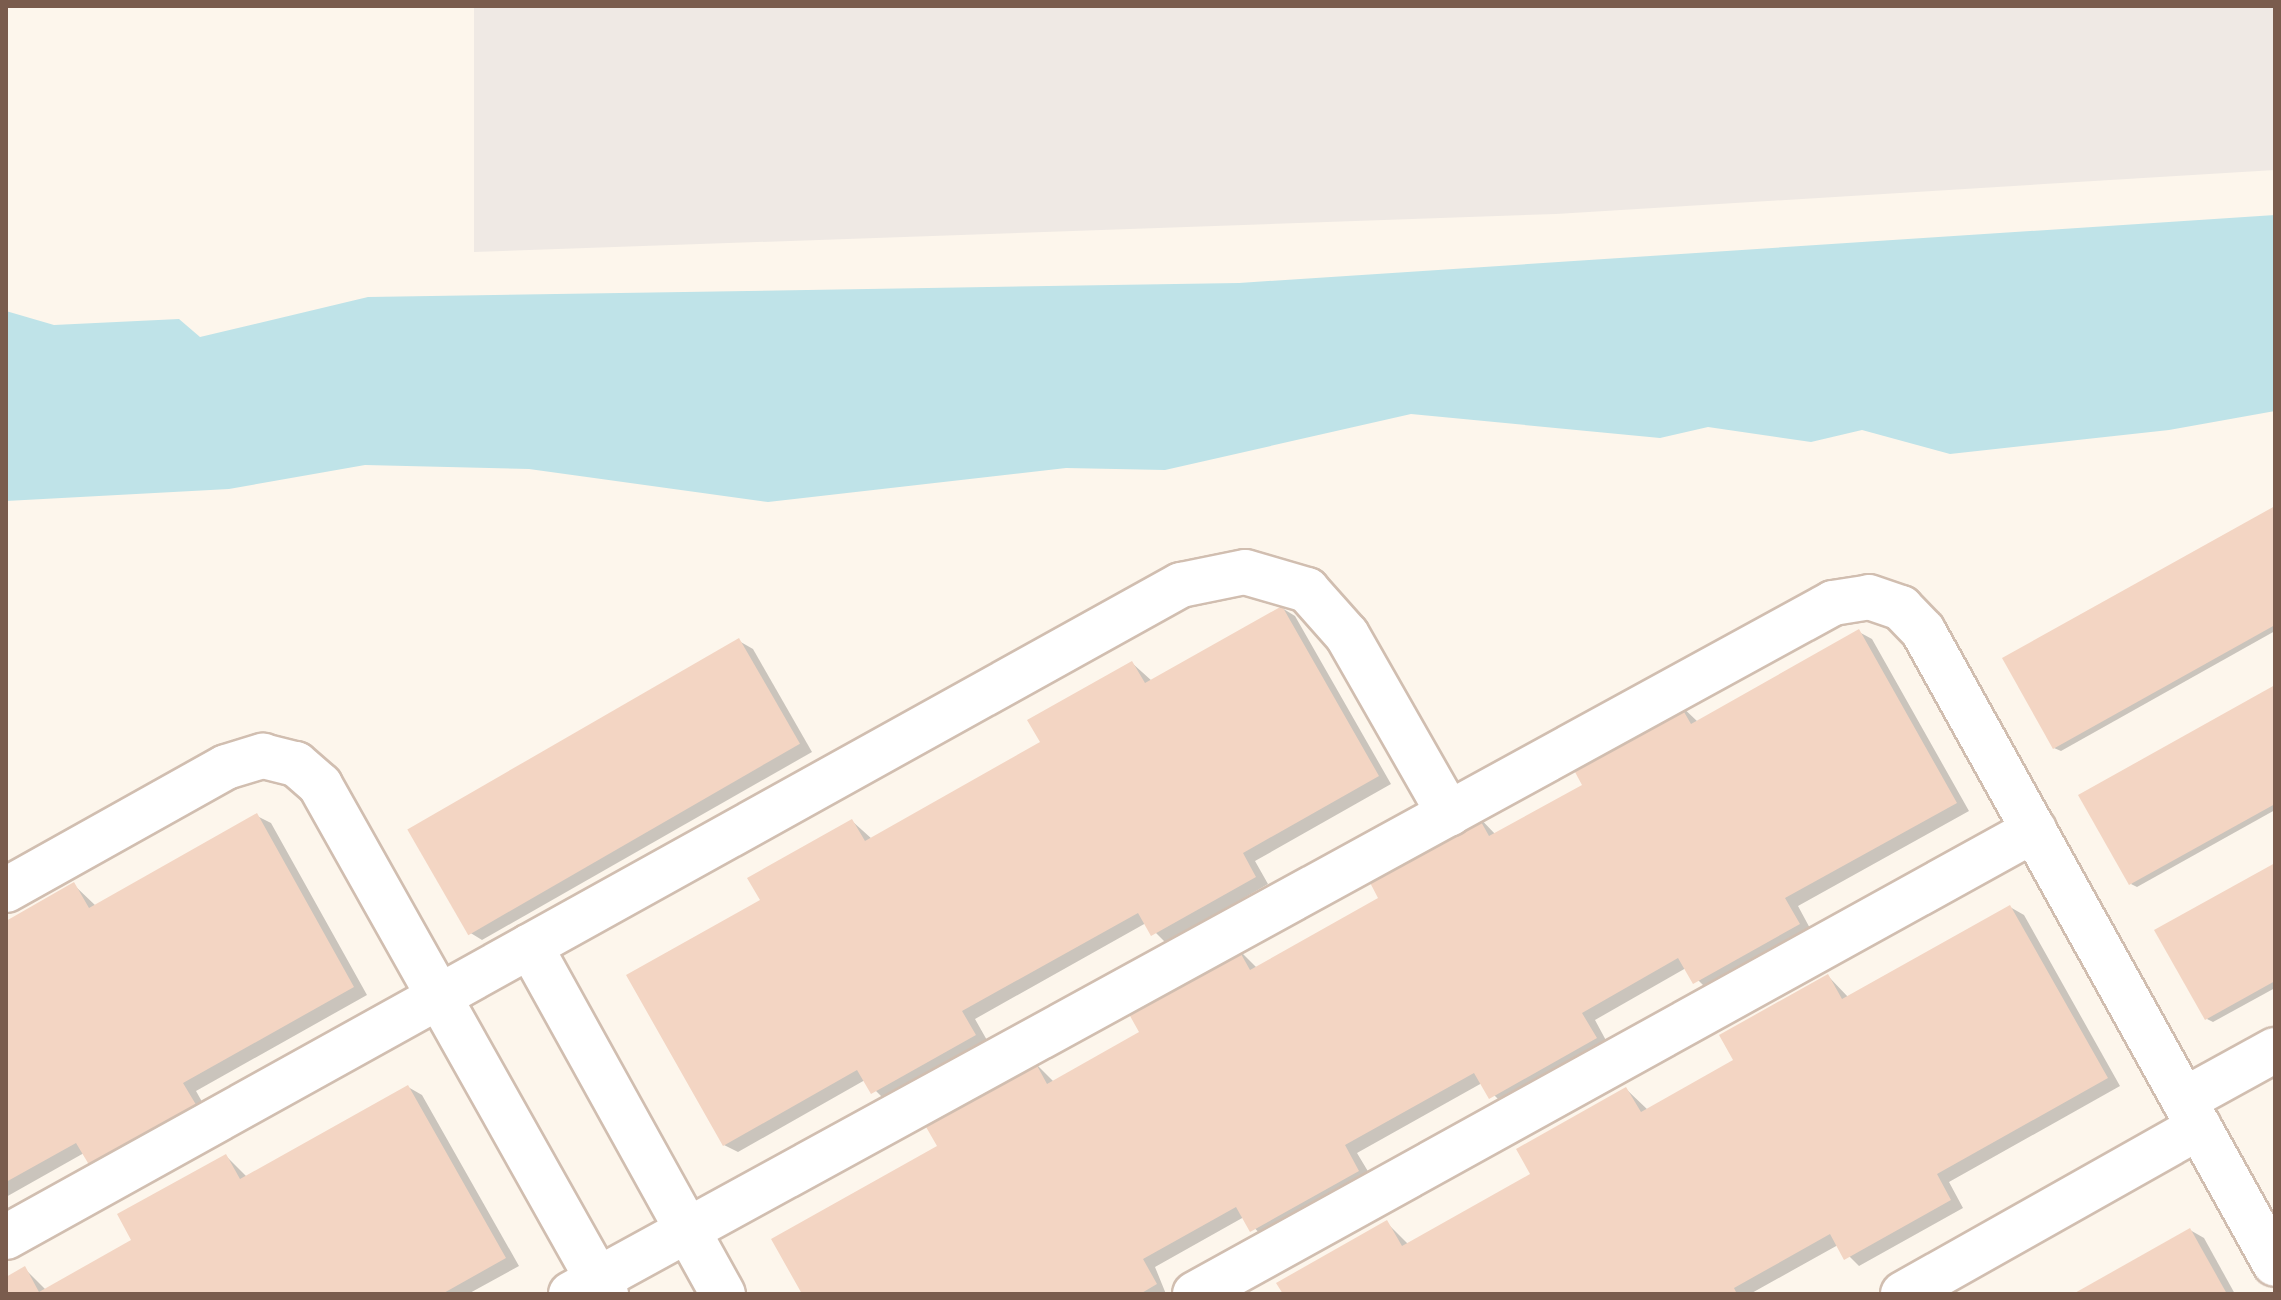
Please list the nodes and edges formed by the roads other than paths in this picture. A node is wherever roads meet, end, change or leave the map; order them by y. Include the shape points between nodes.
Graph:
1 (1449, 814) junction
2 (2034, 830) junction
3 (6, 890) edge
4 (530, 946) junction
5 (439, 997) junction
6 (2275, 1051) edge
7 (2191, 1114) junction
8 (688, 1230) junction
9 (6, 1237) edge
10 (2275, 1264) edge
11 (591, 1289) edge
12 (723, 1294) edge
13 (1195, 1294) edge
14 (1903, 1294) edge

1 - 2 lane via 1833,603 1869,597 1901,608 1923,631
1 - 4 lane via 1347,635 1307,590 1245,572 1181,585
1 - 8 lane
2 - 7 lane
2 - 13 lane
3 - 5 lane via 226,767 263,756 296,764 320,785
4 - 5 lane
4 - 8 lane
5 - 9 lane
5 - 11 lane
6 - 7 lane
7 - 10 lane
7 - 14 lane
8 - 11 lane
8 - 12 lane

